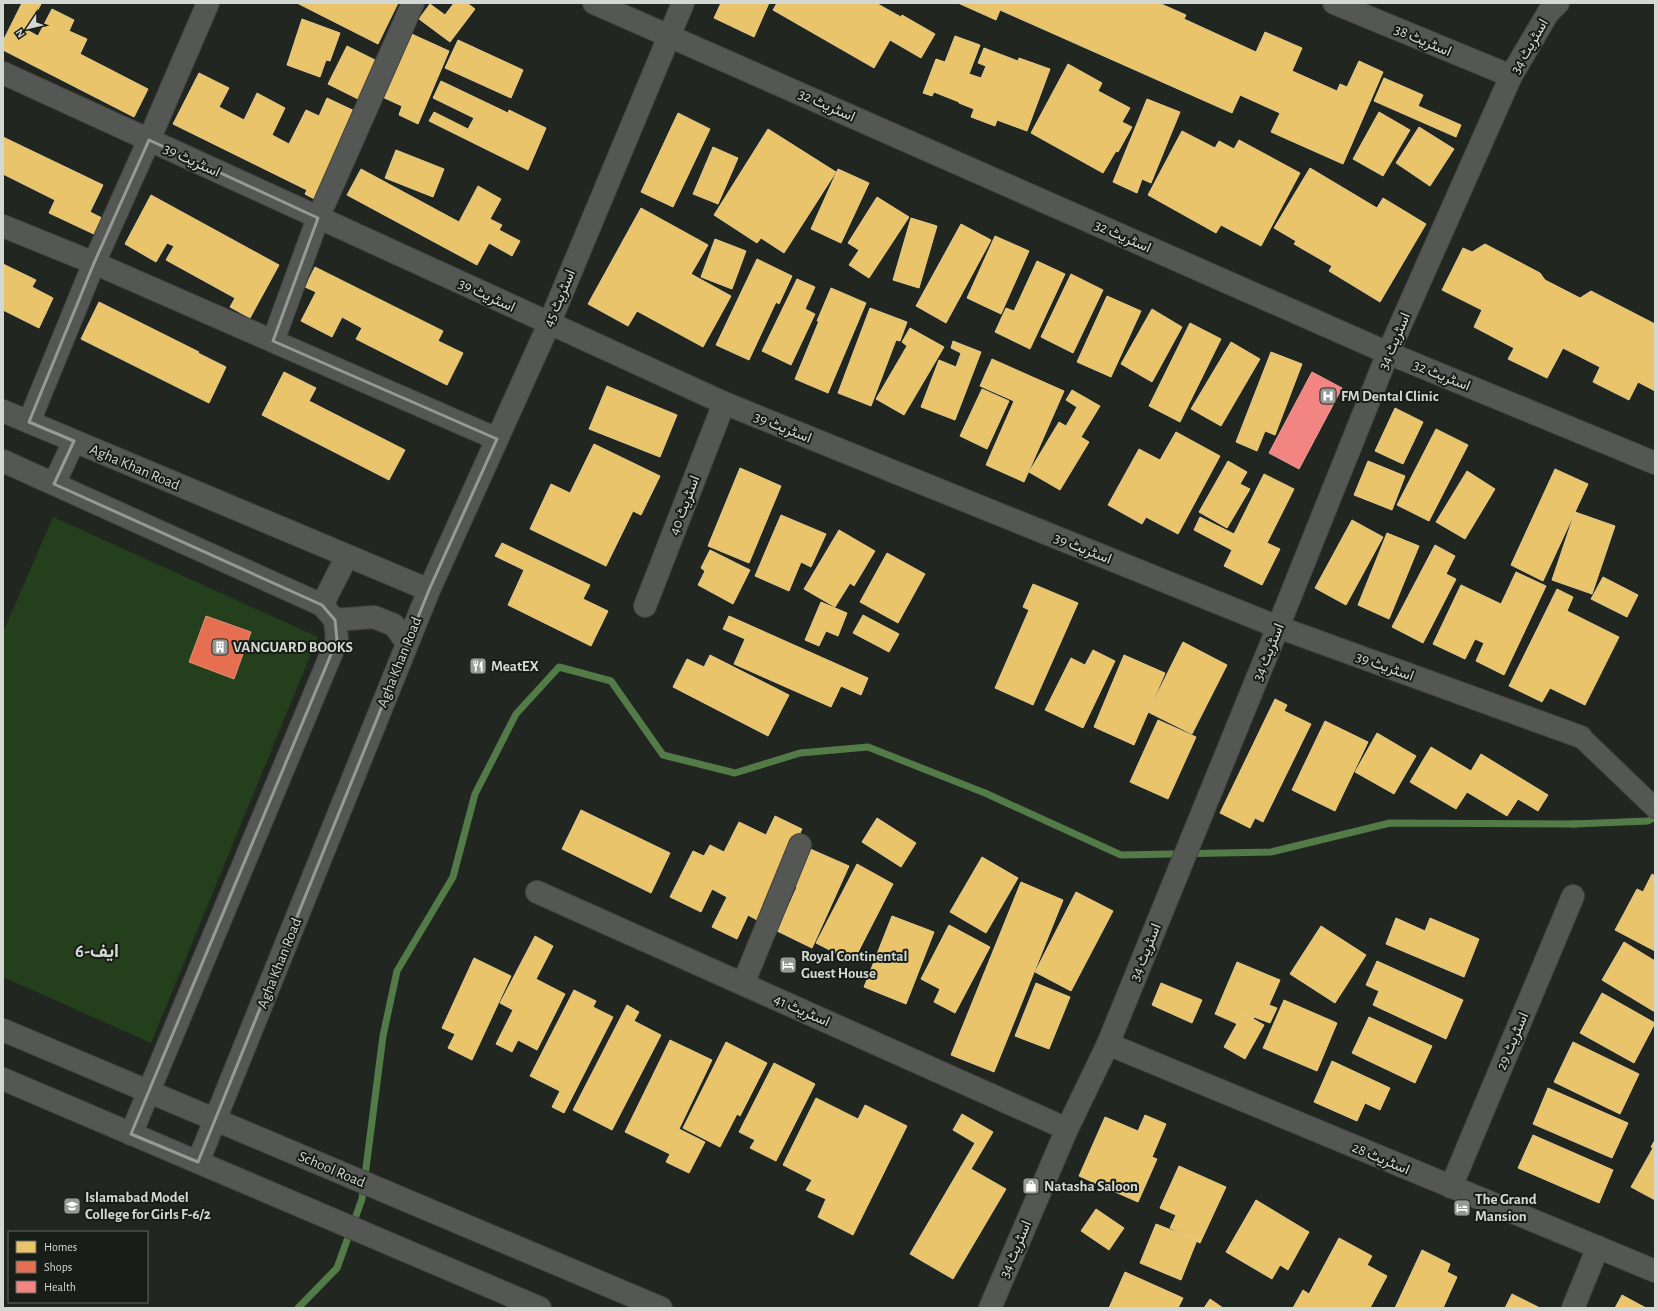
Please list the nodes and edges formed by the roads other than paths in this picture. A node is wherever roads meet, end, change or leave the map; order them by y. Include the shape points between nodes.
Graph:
1 (208, 3) edge
2 (413, 3) edge
3 (594, 3) edge
4 (683, 3) edge
5 (1334, 3) edge
6 (1558, 3) edge
7 (669, 35) junction
8 (3, 73) edge
9 (1511, 76) junction
10 (149, 140) junction
11 (318, 218) junction
12 (3, 226) edge
13 (94, 262) junction
14 (549, 324) junction
15 (273, 341) junction
16 (1388, 353) junction
17 (724, 403) junction
18 (3, 411) edge
19 (29, 422) junction
20 (497, 439) junction
21 (74, 441) junction
22 (3, 461) edge
23 (1655, 463) edge
24 (54, 484) junction
25 (347, 556) junction
26 (429, 590) junction
27 (645, 606) dead end
28 (328, 613) junction
29 (1278, 627) junction
30 (407, 643) junction
31 (1581, 737) joint
32 (1655, 808) edge
33 (800, 845) dead end
34 (537, 892) dead end
35 (1573, 896) dead end
36 (743, 984) junction
37 (3, 1030) edge
38 (1108, 1044) junction
39 (3, 1079) edge
40 (148, 1092) junction
41 (215, 1120) junction
42 (1067, 1128) junction
43 (131, 1134) junction
44 (198, 1162) junction
45 (1451, 1187) junction
46 (1598, 1248) junction
47 (1655, 1271) edge
48 (540, 1308) edge
49 (661, 1308) edge
50 (990, 1308) edge
51 (1573, 1308) edge

1 - 10 street
2 - 11 street
3 - 7 street, اسٹریٹ 32
4 - 7 street, اسٹریٹ 45
5 - 9 street, اسٹریٹ 38
6 - 9 street, اسٹریٹ 34 via 1548,13
7 - 14 street, اسٹریٹ 45
7 - 16 street, اسٹریٹ 32
8 - 10 street, اسٹریٹ 39
9 - 16 street, اسٹریٹ 34
10 - 11 street, اسٹریٹ 39
10 - 13 street
11 - 14 street, اسٹریٹ 39
11 - 15 street
12 - 13 street
13 - 15 street
13 - 19 street
14 - 17 street, اسٹریٹ 39
14 - 20 street, اسٹریٹ 45
15 - 20 street
16 - 23 street, اسٹریٹ 32
16 - 29 street, اسٹریٹ 34
17 - 27 street, اسٹریٹ 40
17 - 29 street, اسٹریٹ 39
18 - 19 street, Agha Khan Road
19 - 21 street, Agha Khan Road
20 - 26 street, اسٹریٹ 45
21 - 24 street
21 - 25 street, Agha Khan Road
22 - 24 street
24 - 28 street
25 - 26 street, Agha Khan Road
25 - 28 street
26 - 30 street, Agha Khan Road
28 - 30 street via 374,617 394,625
28 - 40 street via 337,640
29 - 31 street, اسٹریٹ 39
29 - 38 street, اسٹریٹ 34
30 - 41 street, Agha Khan Road
31 - 32 street
33 - 36 street
34 - 36 street, اسٹریٹ 41
35 - 45 street, اسٹریٹ 29
36 - 42 street, اسٹریٹ 41
37 - 40 street, School Road
38 - 42 street, اسٹریٹ 34
38 - 45 street, اسٹریٹ 28
39 - 43 street
40 - 41 street, School Road
40 - 43 street
41 - 44 street, Agha Khan Road
41 - 49 street, School Road
42 - 50 street, اسٹریٹ 34
43 - 44 street
44 - 48 street
45 - 46 street, اسٹریٹ 28
46 - 47 street, اسٹریٹ 28
46 - 51 street

